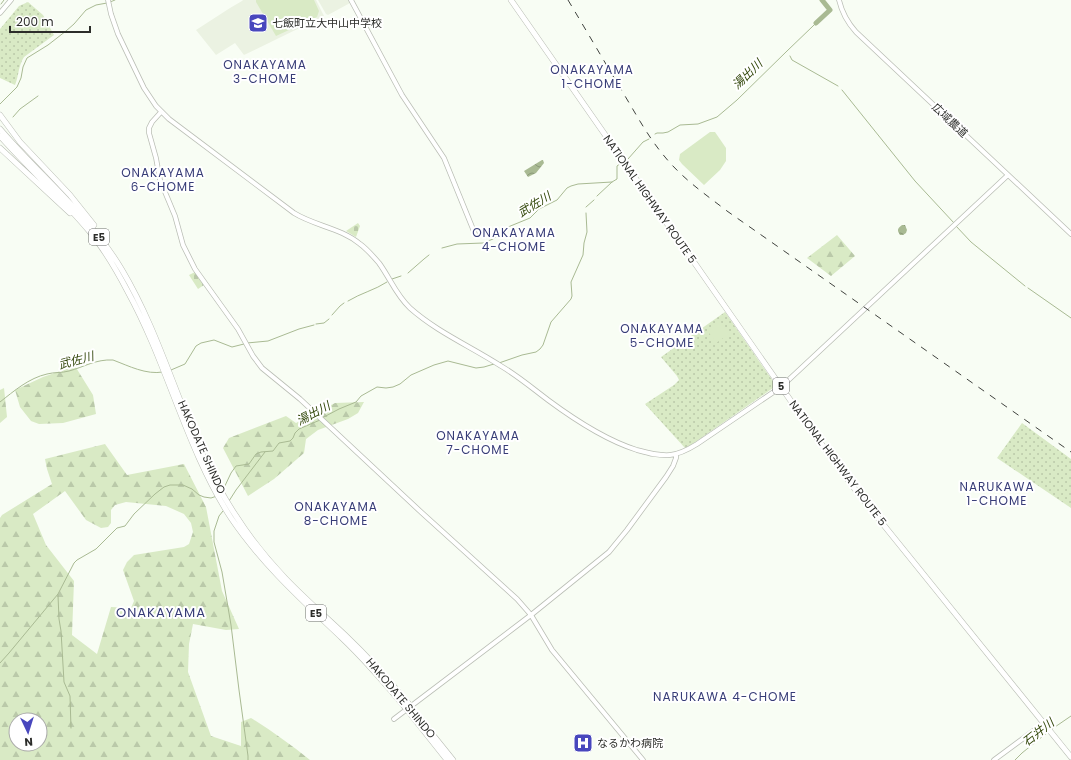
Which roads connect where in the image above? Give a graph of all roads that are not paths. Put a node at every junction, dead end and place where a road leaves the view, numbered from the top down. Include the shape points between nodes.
1 (11, 0) edge
2 (108, 0) edge
3 (351, 0) edge
4 (511, 0) edge
5 (839, 0) edge
6 (0, 13) edge
7 (161, 112) junction
8 (0, 115) edge
9 (0, 129) edge
10 (0, 136) edge
11 (0, 148) edge
12 (1008, 175) junction
13 (475, 234) dead end
14 (1071, 234) edge
15 (99, 244) junction
16 (122, 269) junction
17 (165, 367) junction
18 (781, 387) junction
19 (676, 454) junction
20 (531, 615) junction
21 (410, 710) junction
22 (394, 719) dead end
23 (1044, 723) junction
24 (1071, 757) edge
25 (447, 760) edge
26 (453, 760) edge
27 (643, 760) edge
28 (994, 760) edge

1 - 6 street
2 - 7 street via 118,34 150,99
3 - 13 street via 400,92 444,158
4 - 18 highway, NATIONAL HIGHWAY ROUTE 5 / 5
5 - 12 street, 広域農道 via 844,17 856,32
7 - 19 street via 294,213 358,242 370,252 410,308 440,331 500,365 565,412 613,441 652,454
7 - 20 street via 152,122 148,133 160,180 175,216 183,245 190,260 224,308 253,356 262,368 300,399 517,599
8 - 16 highway via 20,142 82,208
9 - 16 highway, HAKODATE SHINDO / E5 via 71,203
10 - 15 highway, HAKODATE SHINDO / E5 via 68,206
11 - 15 highway via 70,213
12 - 14 street, 広域農道
12 - 18 street
15 - 17 highway, HAKODATE SHINDO / E5 via 120,277
16 - 17 highway, HAKODATE SHINDO / E5
17 - 21 highway, HAKODATE SHINDO / E5, bridge via 210,476 233,516 284,577 362,651 392,684
18 - 19 street via 697,444
18 - 23 highway, NATIONAL HIGHWAY ROUTE 5 / 5 via 855,490
19 - 20 street via 673,466 666,477 609,552
20 - 22 street
20 - 27 street via 552,650
21 - 25 highway, HAKODATE SHINDO / E5
21 - 26 highway, HAKODATE SHINDO / E5
23 - 24 highway, NATIONAL HIGHWAY ROUTE 5 / 5
23 - 28 street

